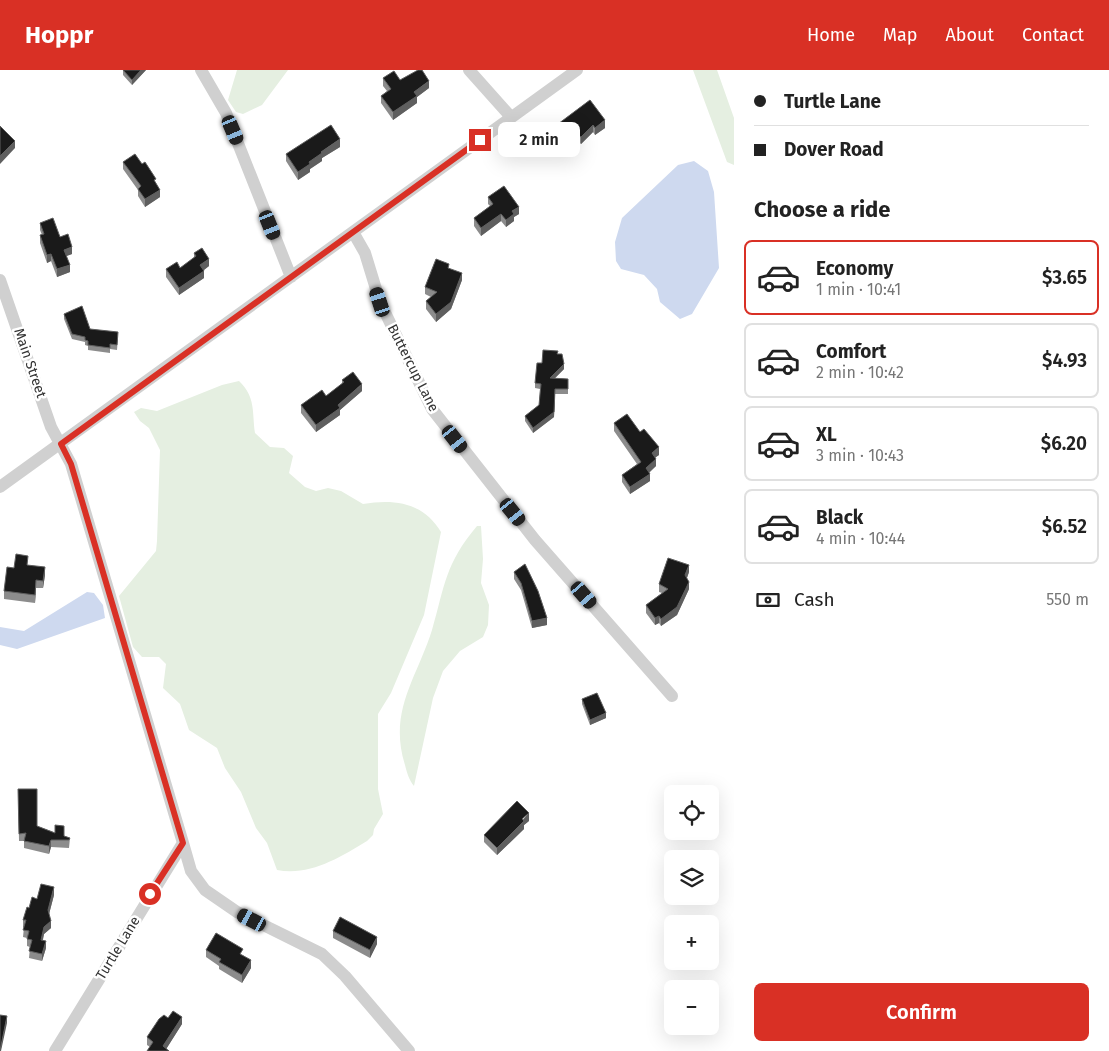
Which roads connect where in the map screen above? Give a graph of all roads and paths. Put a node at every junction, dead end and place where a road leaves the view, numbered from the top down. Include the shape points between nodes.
1 (201, 70) edge
2 (469, 70) edge
3 (577, 70) edge
4 (511, 117) junction
5 (353, 232) junction
6 (291, 277) junction
7 (0, 280) edge
8 (61, 444) junction
9 (0, 488) edge
10 (672, 696) dead end
11 (183, 843) junction
12 (55, 1051) edge
13 (409, 1051) edge

1 - 6 street via 226,113
2 - 4 street
3 - 4 street
4 - 5 street
5 - 6 street
5 - 10 street, Buttercup Lane via 365,253 380,302 432,409 536,540
6 - 8 street
7 - 8 street, Main Street via 36,376 51,427
8 - 9 street
8 - 11 street via 71,464
11 - 12 street, Turtle Lane
11 - 13 street via 191,871 205,890 236,912 322,954

